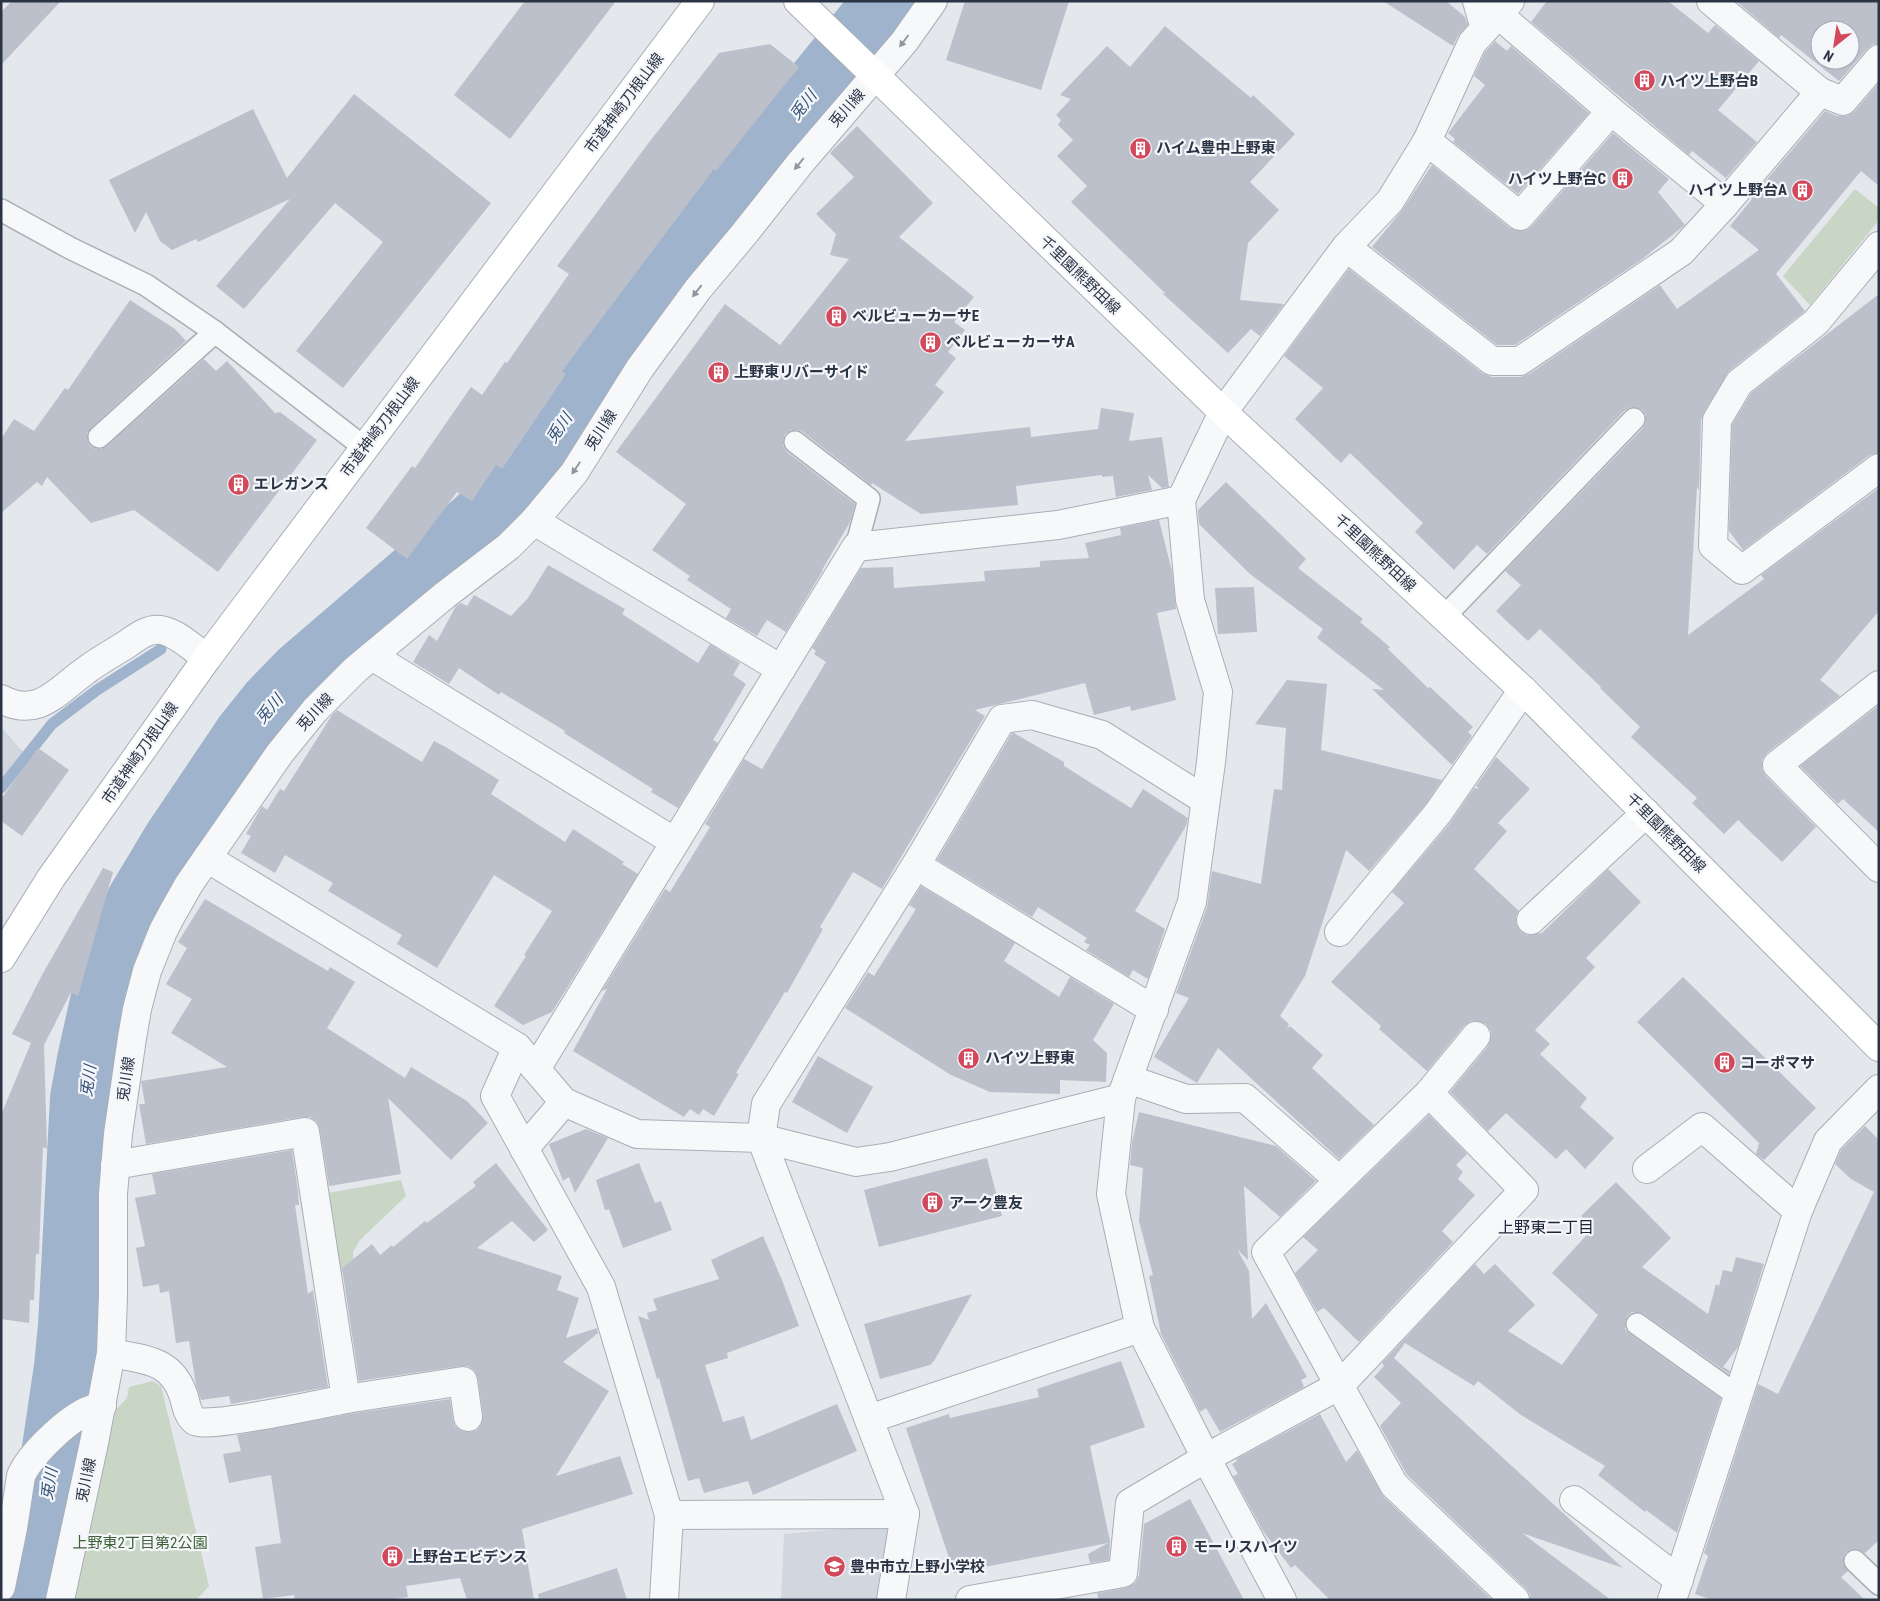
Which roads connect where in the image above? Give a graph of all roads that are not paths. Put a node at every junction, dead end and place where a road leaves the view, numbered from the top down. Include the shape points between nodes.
1 (700, 1) edge
2 (798, 1) edge
3 (933, 1) edge
4 (1711, 1) edge
5 (1493, 12) edge
6 (1879, 59) edge
7 (869, 71) junction
8 (1820, 92) junction
9 (1611, 111) junction
10 (1427, 141) junction
11 (1725, 204) junction
12 (1, 210) edge
13 (1346, 246) junction
14 (1879, 246) edge
15 (216, 332) junction
16 (1223, 412) junction
17 (1634, 419) dead end
18 (99, 438) dead end
19 (795, 442) dead end
20 (365, 448) junction
21 (1879, 468) edge
22 (1181, 500) junction
23 (534, 521) junction
24 (856, 547) junction
25 (1444, 617) junction
26 (372, 656) junction
27 (206, 658) junction
28 (781, 669) junction
29 (1879, 685) edge
30 (1523, 690) junction
31 (1, 699) edge
32 (1205, 800) junction
33 (1646, 813) junction
34 (676, 842) junction
35 (207, 858) junction
36 (916, 865) junction
37 (1879, 868) edge
38 (1531, 920) dead end
39 (1339, 932) dead end
40 (1, 958) edge
41 (1154, 1010) junction
42 (1476, 1036) dead end
43 (1879, 1047) edge
44 (517, 1048) junction
45 (536, 1069) junction
46 (1125, 1089) junction
47 (1879, 1089) edge
48 (1429, 1093) junction
49 (564, 1102) junction
50 (761, 1138) junction
51 (524, 1149) junction
52 (115, 1165) junction
53 (1647, 1169) dead end
54 (1338, 1180) junction
55 (1798, 1211) junction
56 (1638, 1324) dead end
57 (1140, 1328) junction
58 (111, 1353) junction
59 (1340, 1384) junction
60 (1738, 1396) junction
61 (346, 1399) junction
62 (102, 1406) junction
63 (468, 1417) dead end
64 (869, 1419) junction
65 (1206, 1458) junction
66 (1574, 1500) dead end
67 (905, 1514) junction
68 (668, 1515) junction
69 (1855, 1561) dead end
70 (1879, 1584) edge
71 (1, 1587) edge
72 (1675, 1590) edge
73 (60, 1600) edge
74 (664, 1600) edge
75 (891, 1600) edge
76 (970, 1600) edge
77 (1282, 1600) edge
78 (1515, 1600) edge

1 - 20 street, 市道神崎刀根山線
2 - 7 street, 千里園熊野田線
3 -> 7 street, 兎川線 via 904,42
4 - 8 street
5 - 9 street
5 - 10 street via 1472,43
6 - 8 street via 1843,101
7 - 16 street, 千里園熊野田線
7 -> 23 street, 兎川線 via 801,162 693,296 640,368 574,473
8 - 11 street
9 - 10 street via 1520,216
9 - 11 street
10 - 13 street via 1390,201
11 - 13 street via 1681,252 1520,361 1492,361
12 - 15 lane via 146,285
13 - 16 street
14 - 21 street via 1816,322 1739,383 1717,420 1712,546 1742,570
15 - 18 lane
15 - 20 lane
16 - 22 street
16 - 25 street, 千里園熊野田線
17 - 25 lane
19 - 24 lane via 869,499
20 - 27 street, 市道神崎刀根山線
22 - 24 street via 1058,525
22 - 32 street via 1190,600 1218,692
23 - 26 street, 兎川線 via 510,546
23 - 28 street
24 - 28 street
25 - 30 street, 千里園熊野田線
26 - 34 street
26 - 35 street, 兎川線 via 297,731
27 - 31 street via 171,632 152,630 84,671 47,701 28,706
27 - 40 street, 市道神崎刀根山線 via 51,878
28 - 34 street
29 - 37 street via 1777,765
30 - 33 street, 千里園熊野田線
30 - 39 street via 1438,813
32 - 36 street via 1102,735 1032,715 1002,719
32 - 41 street via 1192,902
33 - 38 street
33 - 43 street, 千里園熊野田線
34 - 45 street
35 - 44 street
35 - 52 street, 兎川線 via 162,930 142,989 122,1101
36 - 41 street
36 - 50 street via 766,1104
41 - 46 street
42 - 48 street
44 - 45 street
44 - 51 street via 495,1096
45 - 49 street
46 - 50 street via 890,1157 856,1162
46 - 54 street via 1186,1099 1245,1098
46 - 57 street via 1111,1194
47 - 55 street via 1828,1141
48 - 54 street
48 - 59 street via 1524,1190
49 - 50 street via 637,1134
49 - 51 street
50 - 64 street
51 - 68 street via 601,1287
52 - 58 street, 兎川線
52 - 61 street via 305,1132
53 - 55 street via 1702,1128
54 - 59 street via 1266,1252
55 - 60 street
56 - 60 lane
57 - 64 street
57 - 65 street
58 - 61 street via 150,1362 168,1370 180,1383 189,1412 195,1421 201,1423
58 - 62 street, 兎川線
59 - 65 street
59 - 78 street via 1394,1486
60 - 72 street
61 - 63 street via 463,1380
62 - 71 street via 84,1412 67,1424 28,1460 20,1476
62 - 73 street, 兎川線
64 - 67 street
65 - 76 street via 1130,1502 1123,1573
65 - 77 street
66 - 72 street
67 - 68 street
67 - 75 street
68 - 74 street
69 - 70 lane

